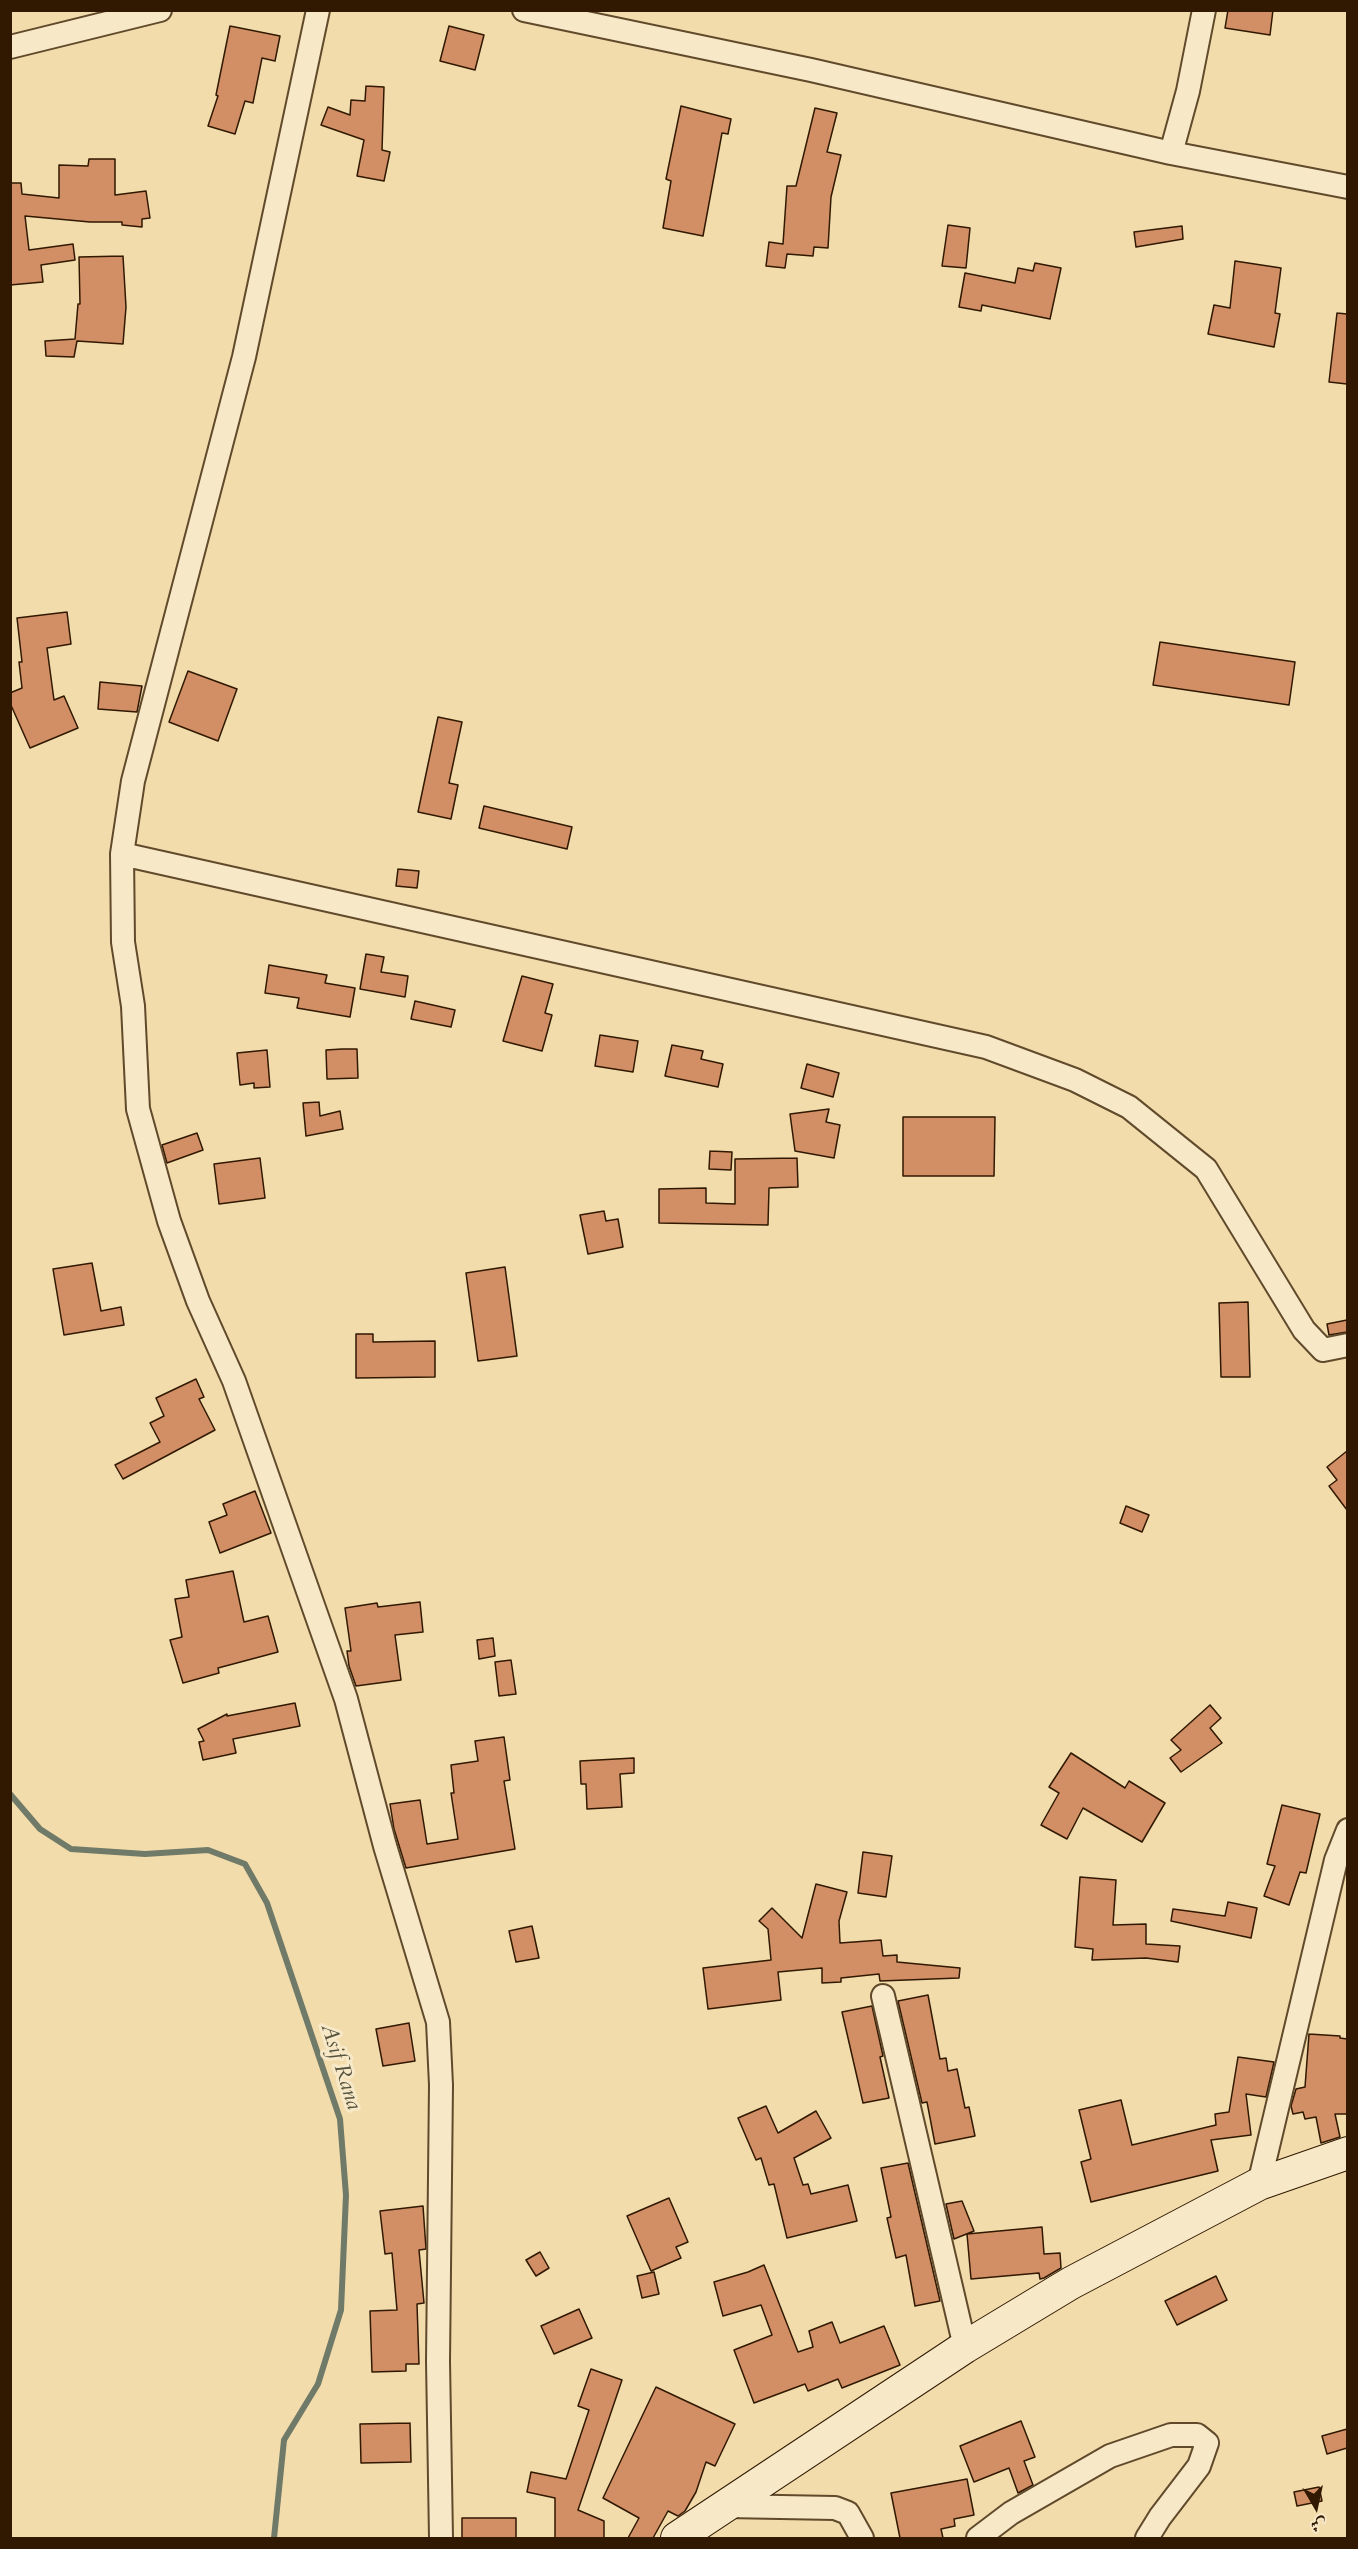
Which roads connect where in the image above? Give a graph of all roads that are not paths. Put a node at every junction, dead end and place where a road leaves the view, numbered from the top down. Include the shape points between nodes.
1 (160, 10) edge
2 (318, 10) edge
3 (524, 10) edge
4 (1204, 10) edge
5 (10, 47) edge
6 (1170, 153) junction
7 (1347, 187) edge
8 (122, 854) junction
9 (1347, 1345) edge
10 (1347, 1830) edge
11 (883, 1995) dead end
12 (1347, 2153) edge
13 (1258, 2184) junction
14 (965, 2347) junction
15 (726, 2506) junction
16 (689, 2534) edge
17 (441, 2538) edge
18 (862, 2538) edge
19 (978, 2538) edge
20 (1147, 2538) edge

1 - 5 street
2 - 8 street via 244,357 134,781
3 - 6 street via 823,73
4 - 6 street via 1188,91
6 - 7 street
8 - 9 street via 986,1047 1075,1080 1129,1107 1206,1169 1304,1330 1323,1350
8 - 17 street via 123,942 133,1006 138,1109 169,1221 198,1301 234,1381 346,1699 438,2022
10 - 13 street via 1336,1860
11 - 14 street
12 - 13 main road
13 - 14 main road via 1071,2283
14 - 15 main road
15 - 16 main road
15 - 18 street via 835,2508 848,2513
19 - 20 street via 1011,2513 1110,2456 1171,2435 1197,2435 1207,2443 1199,2466

